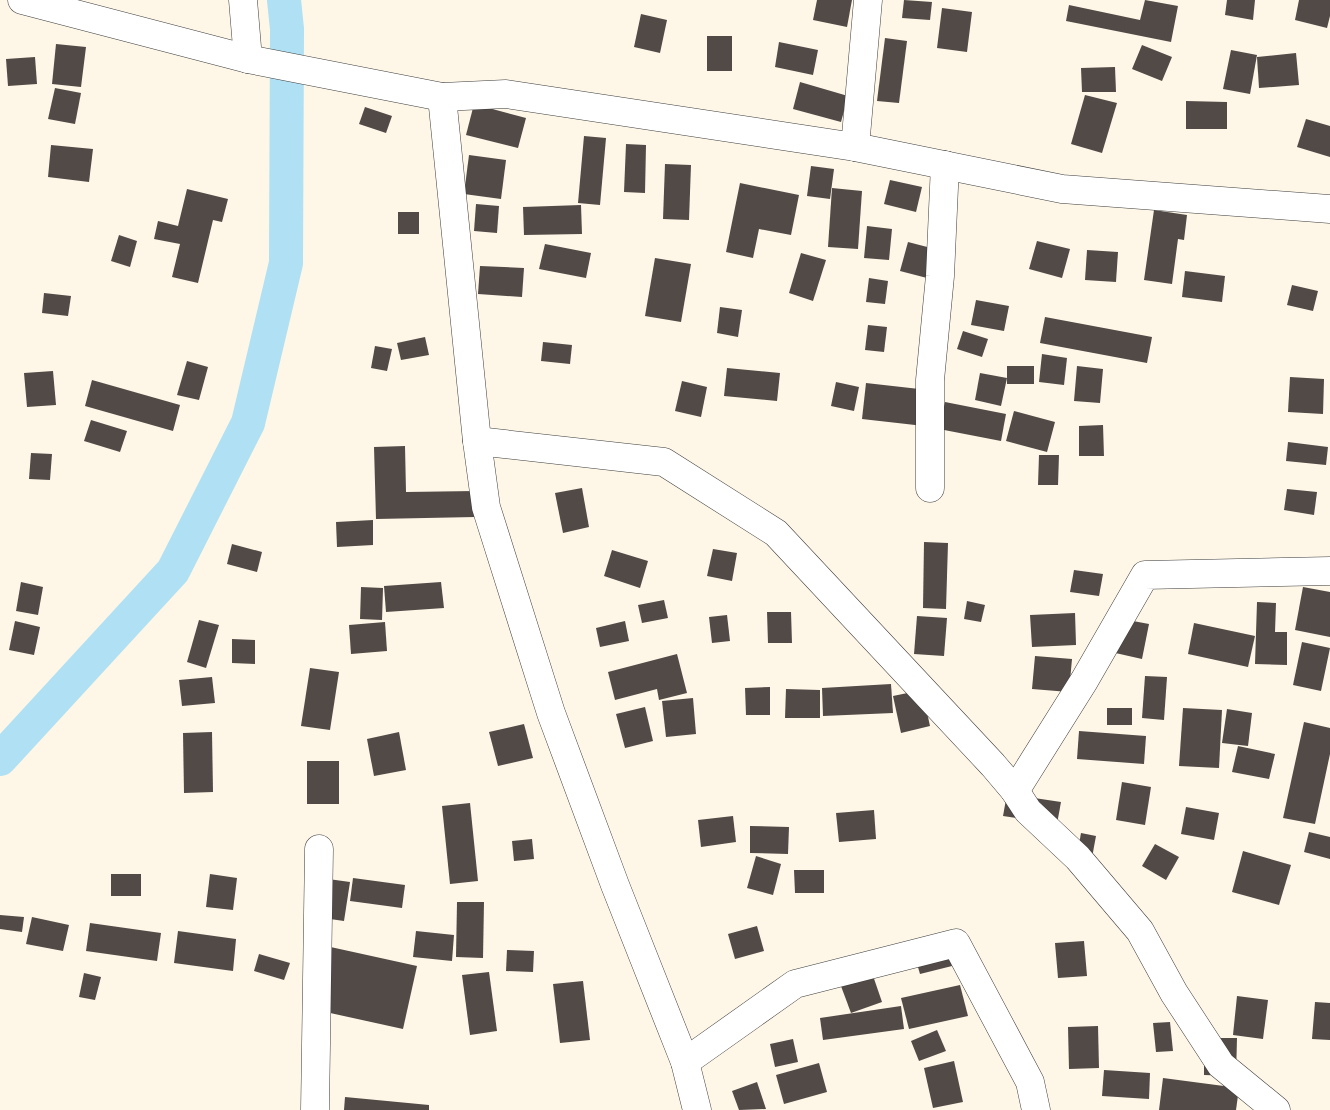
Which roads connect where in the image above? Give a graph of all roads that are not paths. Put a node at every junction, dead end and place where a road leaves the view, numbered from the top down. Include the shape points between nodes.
1 (22, 0) edge
2 (243, 0) edge
3 (868, 0) edge
4 (258, 61) junction
5 (442, 97) junction
6 (855, 147) junction
7 (945, 165) junction
8 (1330, 209) edge
9 (477, 441) junction
10 (930, 488) dead end
11 (1330, 571) edge
12 (1015, 791) junction
13 (319, 849) dead end
14 (686, 1062) junction
15 (315, 1110) edge
16 (697, 1110) edge
17 (1036, 1110) edge
18 (1276, 1110) edge

1 - 4 street
2 - 4 street
3 - 6 street
4 - 5 street
5 - 6 street via 506,94
5 - 9 street
6 - 7 street
7 - 8 street via 1062,189
7 - 10 street via 940,276 930,380
9 - 12 street via 664,462 776,533
9 - 14 street via 486,507 551,713
11 - 12 street via 1145,576
12 - 18 street via 1028,811 1078,858 1140,931 1174,993 1222,1064
13 - 15 street
14 - 16 street
14 - 17 street via 795,984 956,942 1030,1082

